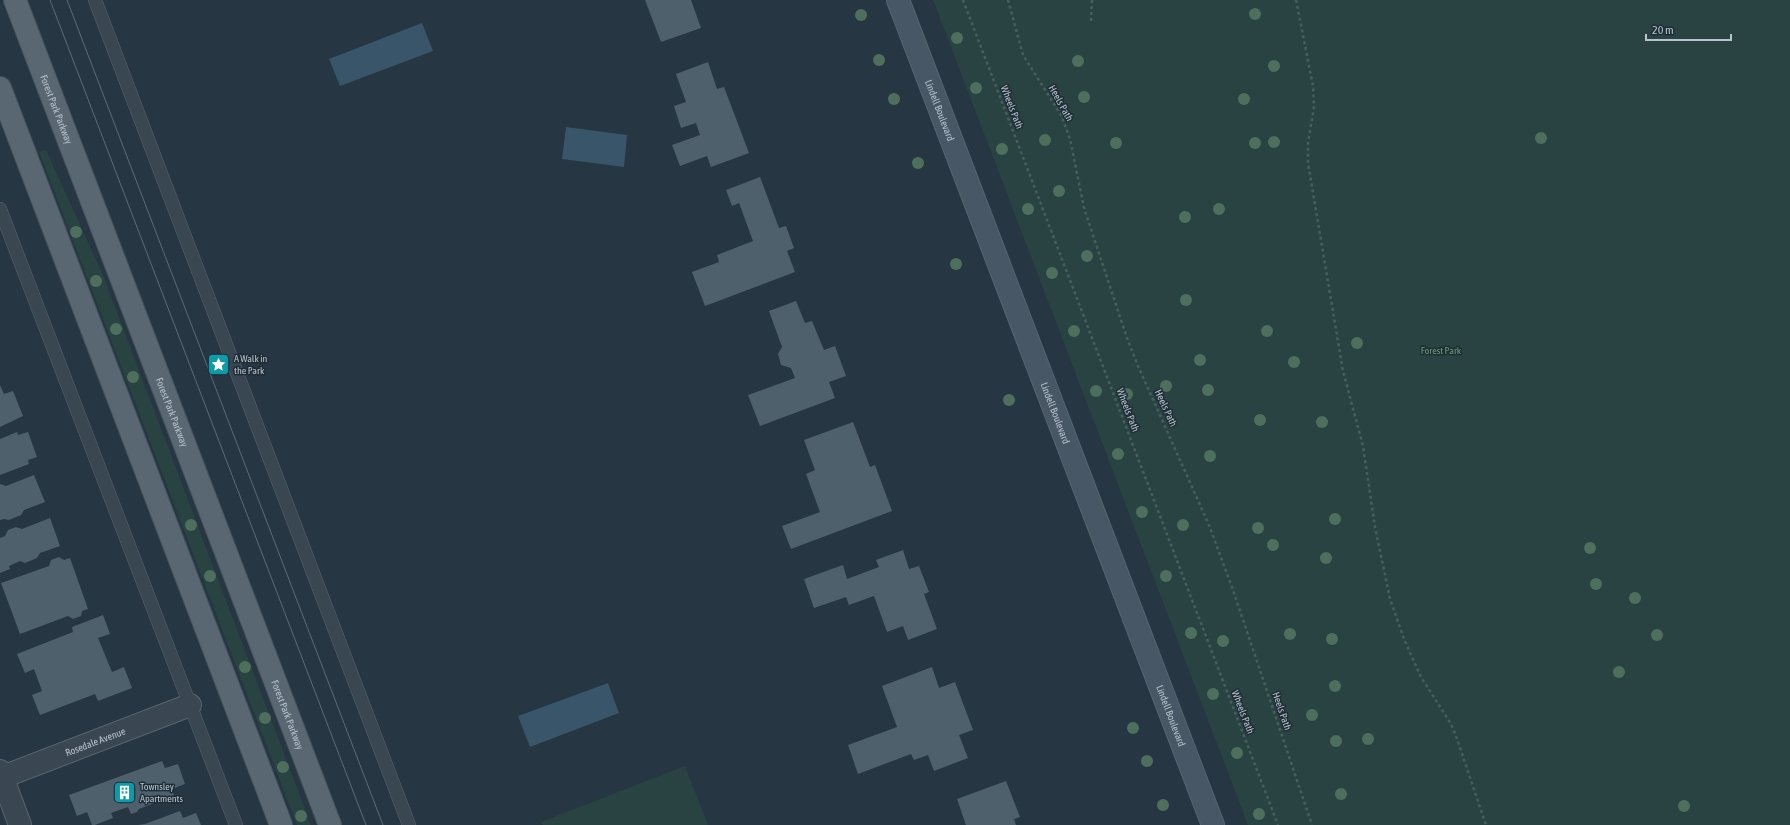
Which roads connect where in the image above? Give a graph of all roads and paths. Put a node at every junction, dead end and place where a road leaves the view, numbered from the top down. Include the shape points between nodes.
1 (15, 0) edge
2 (95, 0) edge
3 (898, 0) edge
4 (963, 0) edge
5 (1008, 0) edge
6 (1092, 0) edge
7 (1296, 0) edge
8 (1091, 21) dead end
9 (0, 88) edge
10 (0, 209) edge
11 (190, 705) junction
12 (1, 776) edge
13 (20, 825) edge
14 (236, 825) edge
15 (281, 825) edge
16 (330, 825) edge
17 (409, 825) edge
18 (1213, 825) edge
19 (1278, 825) edge
20 (1312, 825) edge
21 (1486, 825) edge

1 - 16 main road, Forest Park Parkway
2 - 17 lane
3 - 18 main road, Lindell Boulevard
4 - 19 path, Wheels Path
5 - 20 path, Heels Path via 1023,55 1061,115 1070,139 1084,208 1127,338 1209,525
6 - 8 path
7 - 21 path via 1313,86 1314,107 1308,143 1308,163 1343,371 1363,446 1375,527 1390,599 1421,677 1451,724
9 - 15 main road
10 - 11 lane
11 - 12 street, Rosedale Avenue
11 - 14 lane
12 - 13 street

